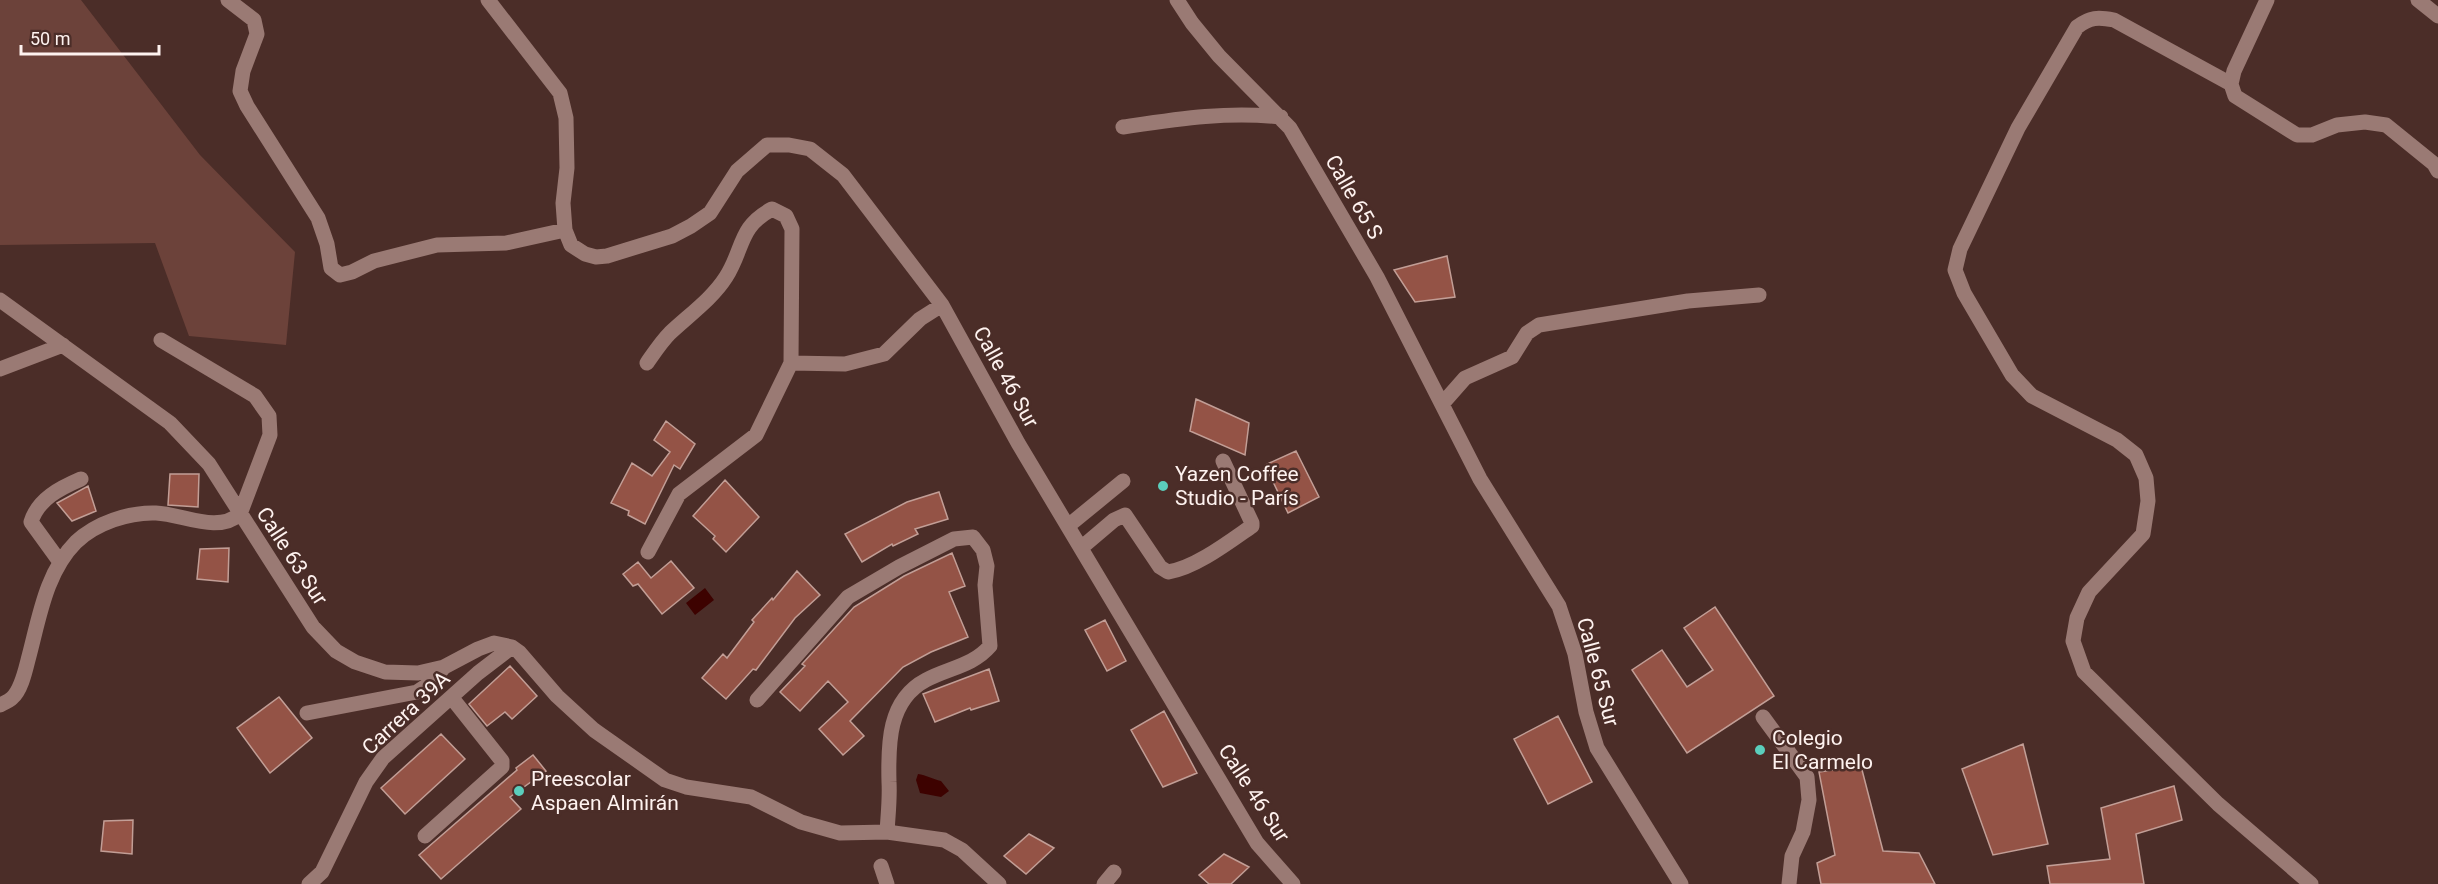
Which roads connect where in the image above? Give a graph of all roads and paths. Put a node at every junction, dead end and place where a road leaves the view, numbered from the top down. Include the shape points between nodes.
1 (228, 0) edge
2 (488, 0) edge
3 (1177, 0) edge
4 (2267, 0) edge
5 (2418, 0) edge
6 (2438, 16) edge
7 (2231, 84) junction
8 (1281, 117) junction
9 (1123, 127) dead end
10 (2438, 171) edge
11 (565, 230) junction
12 (1759, 295) dead end
13 (0, 300) edge
14 (942, 306) junction
15 (161, 340) dead end
16 (63, 345) junction
17 (647, 363) dead end
18 (791, 363) junction
19 (0, 369) edge
20 (1443, 403) junction
21 (1460, 439) joint
22 (1223, 461) dead end
23 (81, 479) dead end
24 (1123, 481) dead end
25 (240, 514) junction
26 (1068, 526) junction
27 (1081, 548) junction
28 (648, 552) dead end
29 (60, 562) junction
30 (512, 647) junction
31 (444, 667) junction
32 (452, 698) junction
33 (757, 700) dead end
34 (0, 705) edge
35 (307, 713) dead end
36 (1763, 717) dead end
37 (887, 832) junction
38 (425, 836) dead end
39 (881, 866) dead end
40 (1114, 872) dead end
41 (309, 884) edge
42 (887, 884) edge
43 (999, 884) edge
44 (1104, 884) edge
45 (1293, 884) edge
46 (1681, 884) edge
47 (1789, 884) edge
48 (2311, 884) edge

1 - 11 street via 254,20 257,34 243,70 240,91 318,218 331,268 340,275 375,261 437,245 506,243
2 - 11 street via 560,93 566,118
3 - 8 street, Calle 65 S via 1219,56
4 - 7 street
5 - 6 street
7 - 10 street via 2235,96 2297,135 2313,135 2337,125 2386,125
7 - 48 street via 2114,20 2087,19 2077,27 2018,128 1960,249 1955,270 1964,293 2012,375 2032,396 2117,440 2136,455 2146,478 2148,501 2143,534 2089,592 2077,618 2073,641 2084,672 2218,804
8 - 9 street via 1214,114
8 - 20 street, Calle 65 S via 1377,278
11 - 14 street, Calle 46 Sur via 571,245 596,257 672,236 710,213 736,171 767,145 810,149 843,175
12 - 20 street via 1688,300 1539,325 1527,333 1512,357 1465,378
13 - 16 street, Calle 63 Sur
14 - 18 street via 920,319 884,354 845,364
14 - 26 street, Calle 46 Sur
15 - 25 street via 255,396 269,416 270,435
16 - 19 street
16 - 25 street, Calle 63 Sur via 170,423 209,464
17 - 18 street via 668,334 727,276 750,226 772,209 786,216 792,229
18 - 28 street via 756,435 679,494
20 - 21 street, Calle 65 S
21 - 46 street, Calle 65 Sur via 1559,606 1575,654 1597,748
22 - 27 street via 1252,523 1238,536 1181,570 1168,572 1160,567 1125,515
23 - 29 street via 60,488 35,509 31,522
24 - 26 street
25 - 29 street via 232,521 219,522 157,513 125,516 90,532
25 - 31 street, Calle 63 Sur via 313,627 336,651 385,672 418,673
26 - 27 street, Calle 46 Sur
27 - 45 street, Calle 46 Sur via 1257,843
29 - 34 street via 48,588 22,679 13,698
30 - 31 street, Calle 63 Sur via 494,643
30 - 32 street, Carrera 39A
30 - 37 street via 594,730 665,780 751,797 801,822 840,833
31 - 35 street via 417,692
32 - 38 street via 502,761 502,767
32 - 41 street, Carrera 39A via 383,758 366,782 322,872
33 - 37 street via 848,597 954,539 973,537 983,550 987,566 990,646 980,658 909,691 898,709 887,756
36 - 47 street via 1807,777 1809,800 1803,832 1792,856
37 - 43 street via 954,844
39 - 42 street
40 - 44 street

